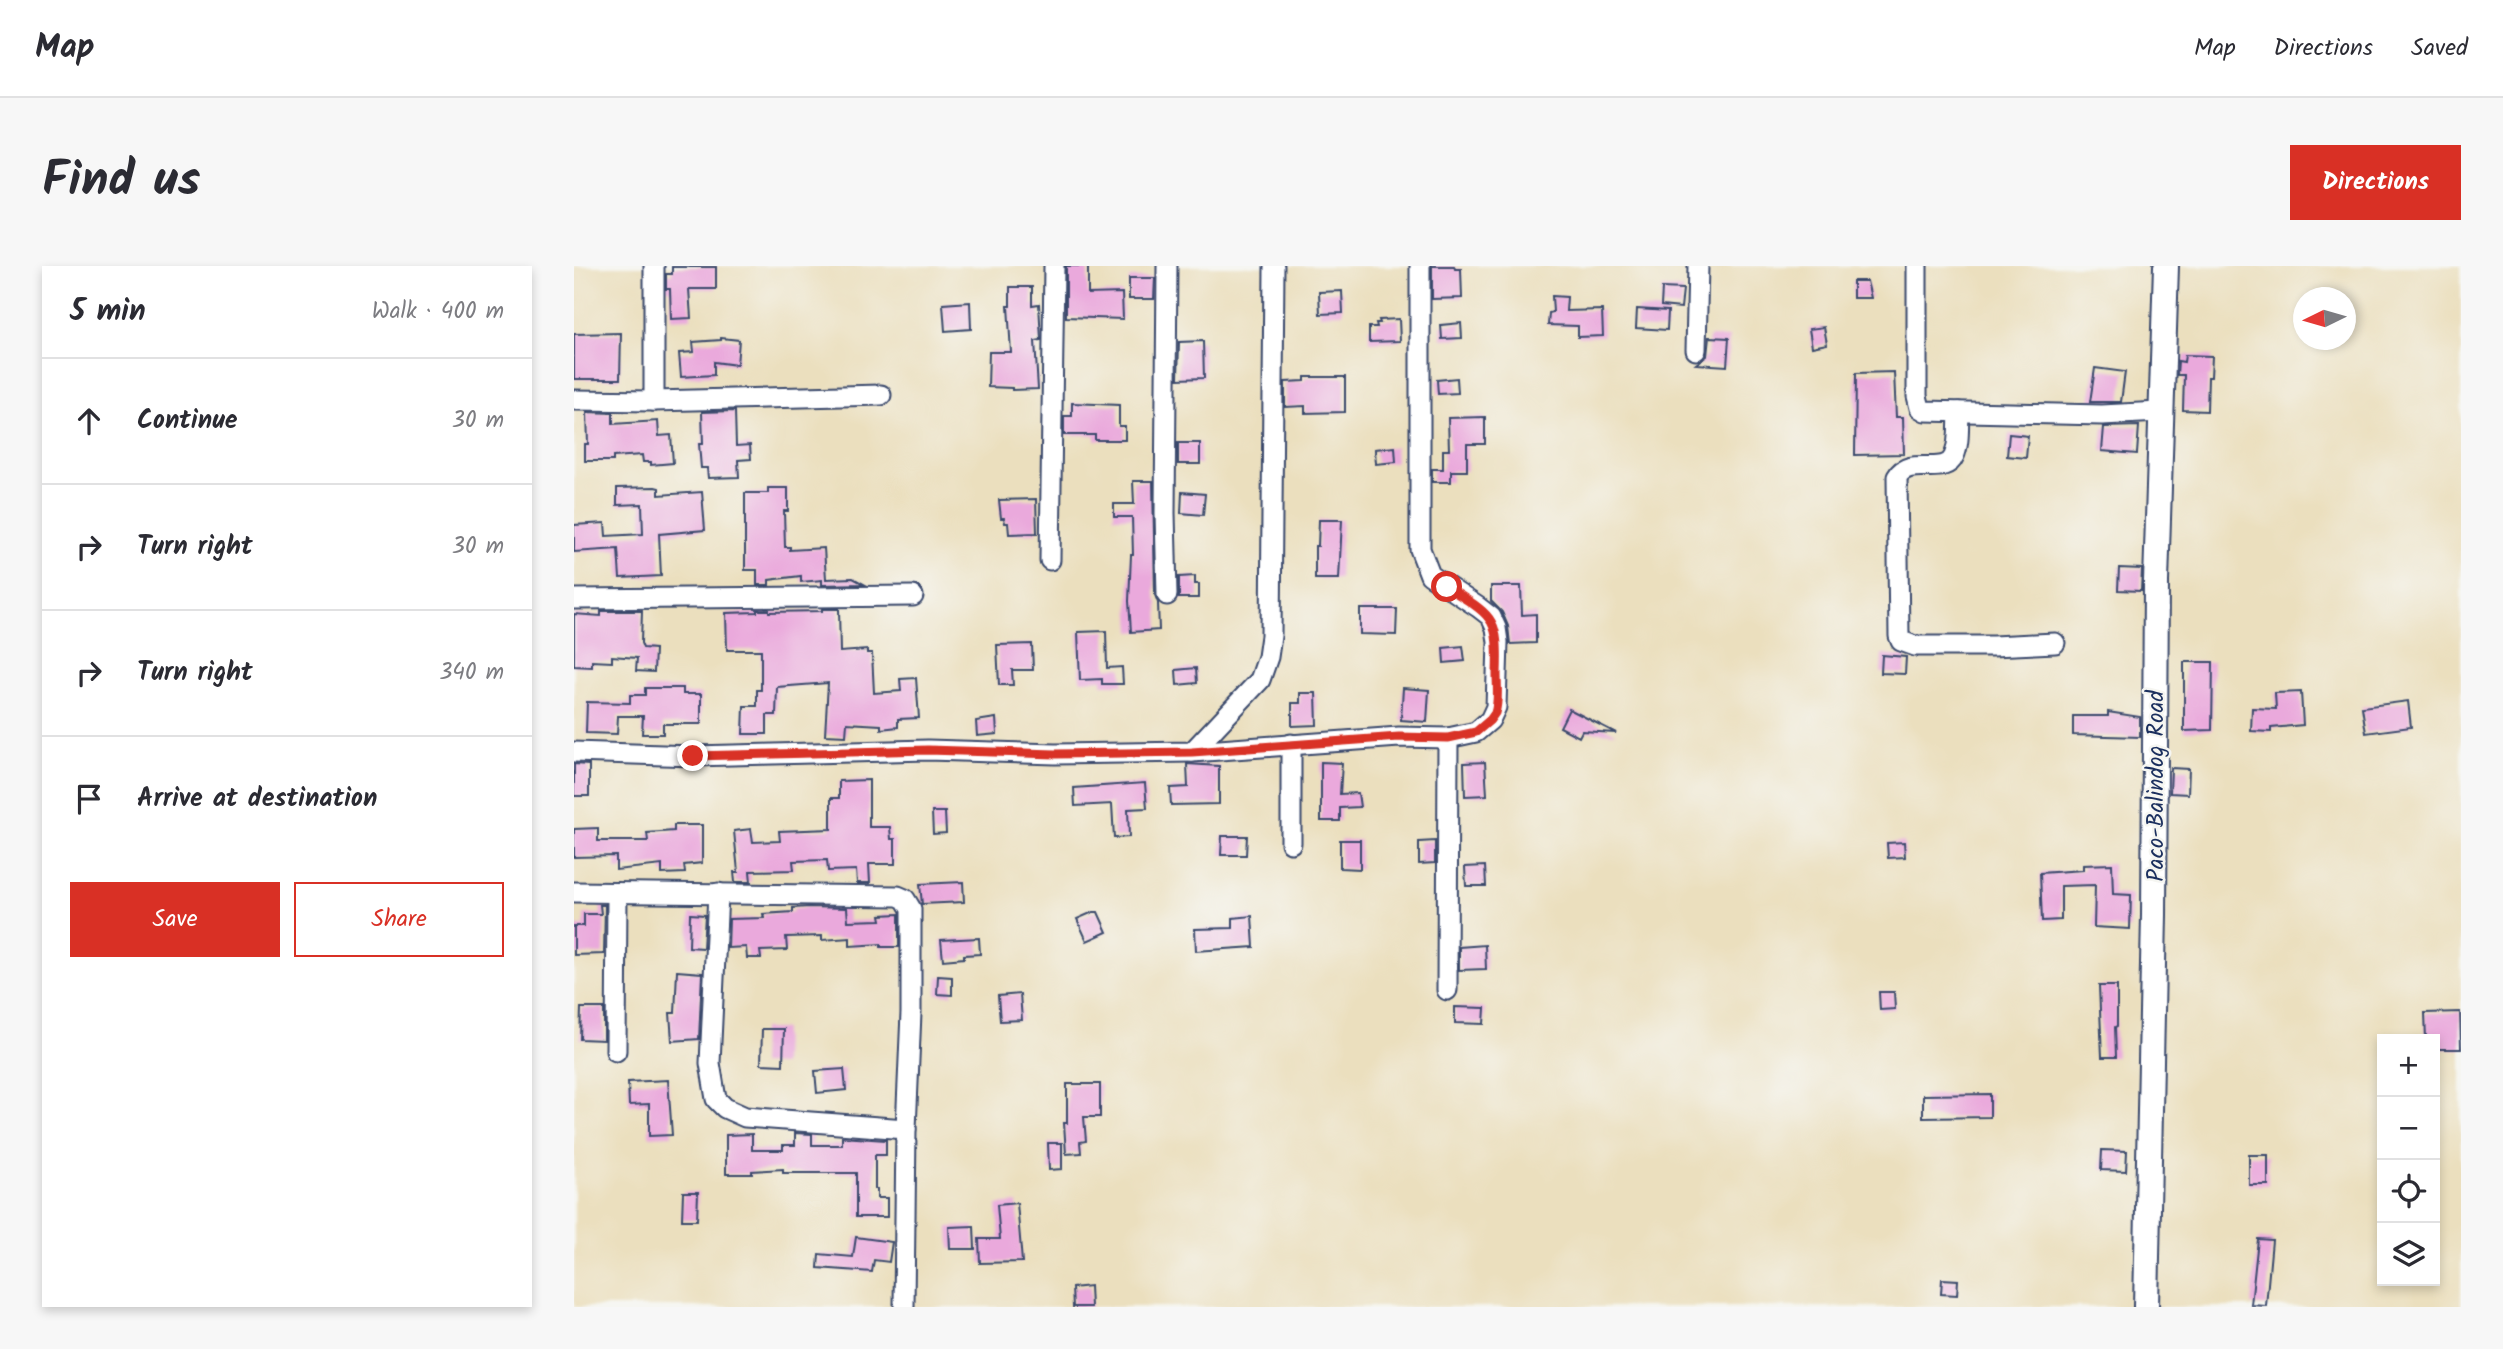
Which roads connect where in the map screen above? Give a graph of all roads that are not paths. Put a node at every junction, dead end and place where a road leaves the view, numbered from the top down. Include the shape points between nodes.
1 (654, 266) edge
2 (1054, 266) edge
3 (1167, 266) edge
4 (1274, 266) edge
5 (1420, 266) edge
6 (1698, 266) edge
7 (1917, 266) edge
8 (2166, 266) edge
9 (1696, 350) dead end
10 (881, 395) dead end
11 (574, 400) edge
12 (654, 401) junction
13 (1959, 412) junction
14 (2160, 412) junction
15 (1050, 559) dead end
16 (1167, 595) dead end
17 (914, 596) dead end
18 (574, 599) edge
19 (2055, 643) dead end
20 (1448, 738) junction
21 (1291, 744) junction
22 (574, 752) edge
23 (1192, 752) junction
24 (1291, 843) dead end
25 (574, 892) edge
26 (617, 892) junction
27 (718, 893) junction
28 (1447, 990) dead end
29 (616, 1051) dead end
30 (906, 1129) junction
31 (904, 1307) edge
32 (2146, 1307) edge

1 - 12 street
2 - 15 street
3 - 16 street
4 - 23 street via 1268,657 1260,680
5 - 20 street via 1420,549 1430,575 1491,617 1498,642 1495,713 1476,732
6 - 9 street
7 - 13 street via 1918,404 1925,411
8 - 14 street, Paco-Balindog Road
10 - 12 street
11 - 12 street
13 - 14 street
13 - 19 street via 1952,460 1940,466 1910,466 1897,477 1899,636 1915,646
14 - 32 street, Paco-Balindog Road
17 - 18 street
20 - 21 street
20 - 28 street
21 - 23 street
21 - 24 street
22 - 23 street via 693,756 928,750
25 - 26 street
26 - 27 street
26 - 29 street
27 - 30 street via 710,1063 716,1099 745,1117
27 - 30 street via 905,899 911,909
30 - 31 street

